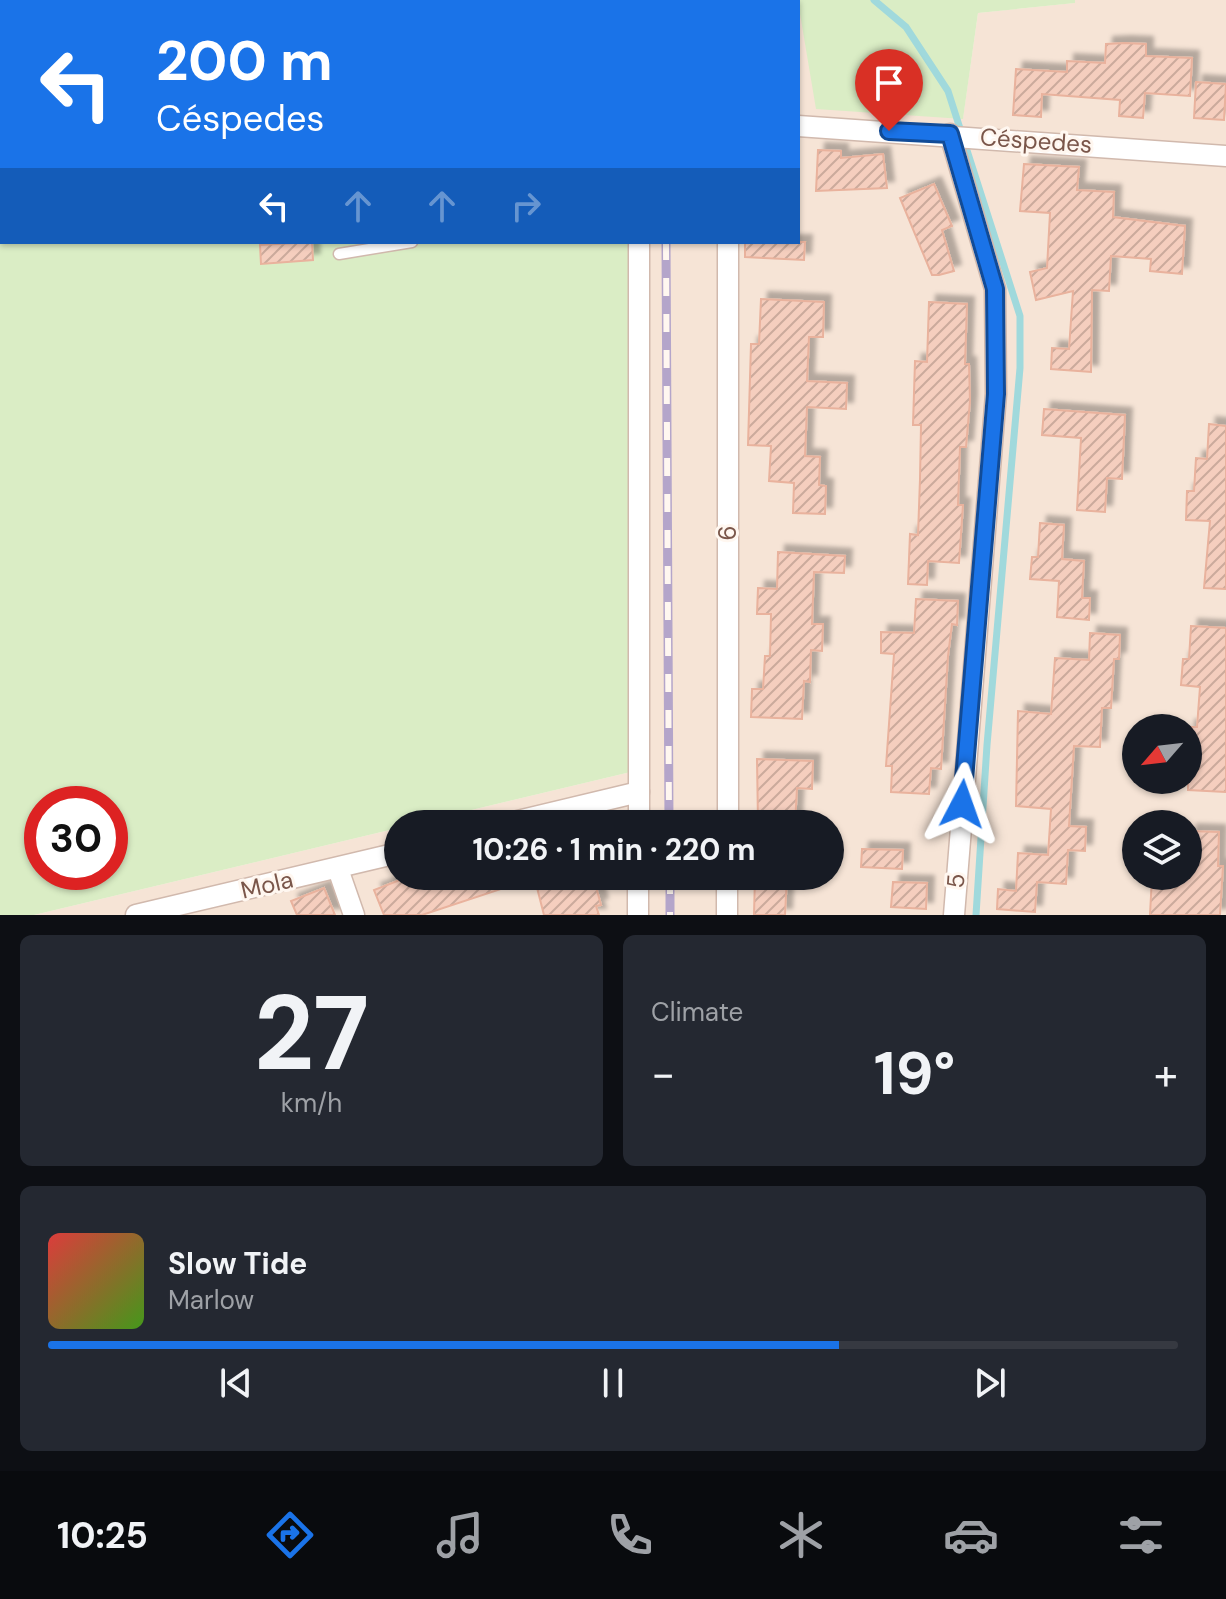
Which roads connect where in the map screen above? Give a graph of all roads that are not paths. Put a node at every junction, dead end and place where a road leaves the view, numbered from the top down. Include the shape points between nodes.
1 (800, 126) edge
2 (951, 134) junction
3 (1226, 156) edge
4 (400, 244) edge
5 (639, 244) edge
6 (728, 244) edge
7 (339, 254) dead end
8 (639, 792) junction
9 (564, 810) edge
10 (639, 810) edge
11 (728, 810) edge
12 (384, 857) edge
13 (338, 869) junction
14 (638, 890) edge
15 (727, 890) edge
16 (145, 914) edge
17 (354, 915) edge
18 (638, 915) edge
19 (727, 915) edge
20 (954, 915) edge

1 - 2 street, Céspedes
2 - 3 street, Céspedes
2 - 20 street, 5 via 995,289 996,394
4 - 7 lane
5 - 8 street
6 - 11 street, 6
8 - 9 street
8 - 10 street
12 - 13 street, Mola
13 - 16 street, Mola
13 - 17 street
14 - 18 street
15 - 19 street

